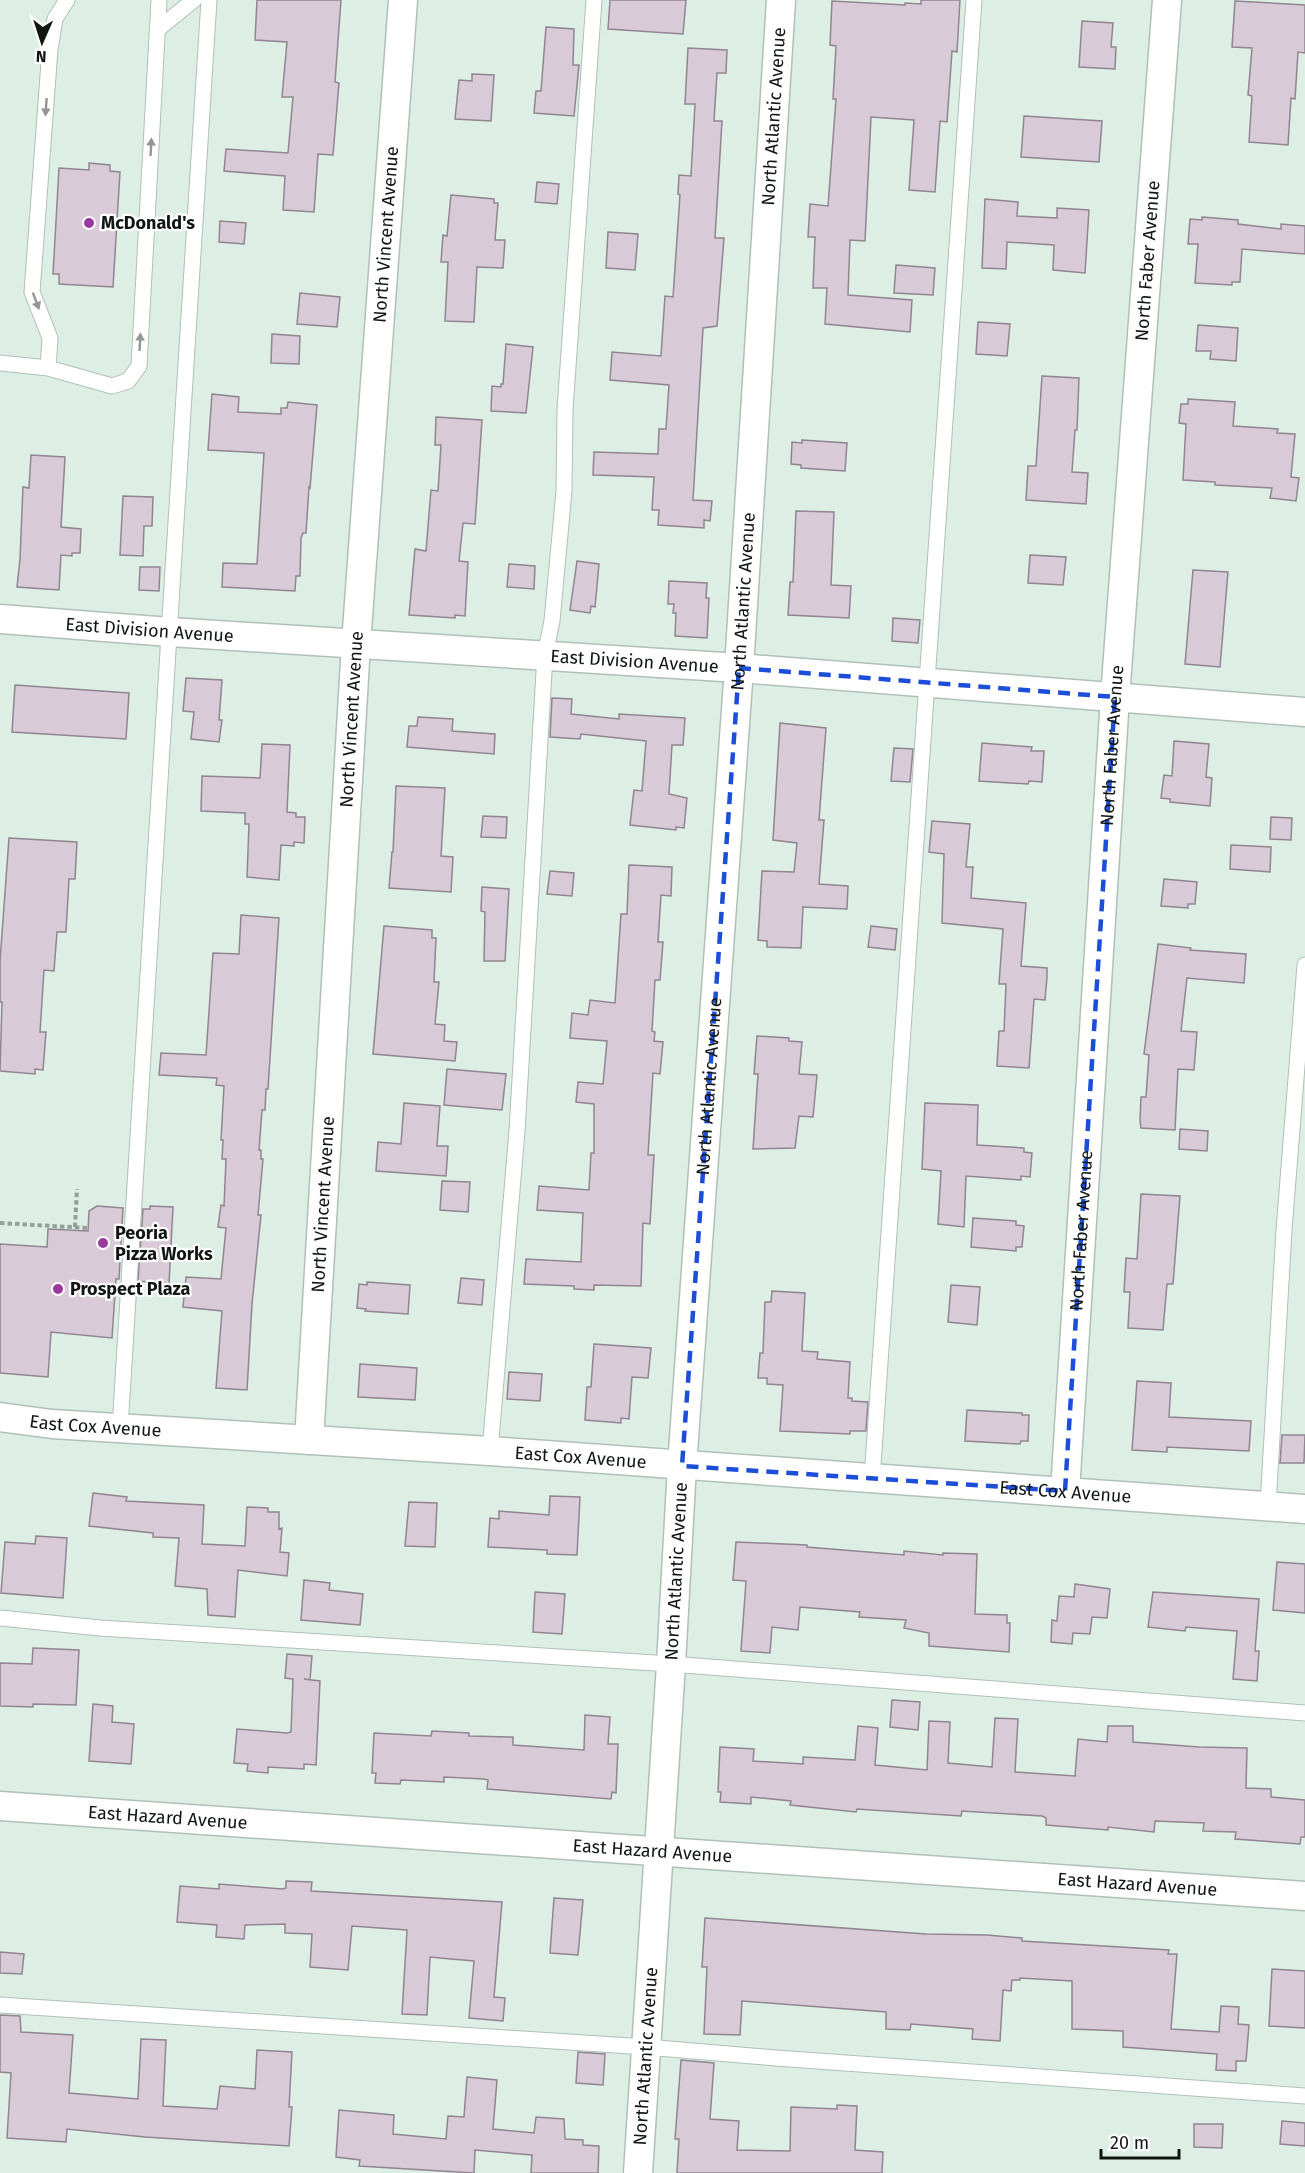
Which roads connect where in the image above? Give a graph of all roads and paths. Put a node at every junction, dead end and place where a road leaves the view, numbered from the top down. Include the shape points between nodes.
1 (67, 0) edge
2 (159, 0) edge
3 (194, 0) edge
4 (209, 0) edge
5 (403, 0) edge
6 (594, 0) edge
7 (781, 0) edge
8 (974, 0) edge
9 (1167, 0) edge
10 (158, 29) junction
11 (0, 363) edge
12 (48, 368) junction
13 (0, 619) edge
14 (170, 632) junction
15 (356, 644) junction
16 (545, 656) junction
17 (739, 668) junction
18 (928, 682) junction
19 (1115, 697) junction
20 (1305, 712) edge
21 (1305, 965) edge
22 (76, 1189) dead end
23 (0, 1223) edge
24 (75, 1227) junction
25 (88, 1228) dead end
26 (0, 1417) edge
27 (120, 1428) junction
28 (309, 1440) junction
29 (490, 1451) junction
30 (682, 1466) junction
31 (872, 1479) junction
32 (1065, 1491) junction
33 (1268, 1506) junction
34 (1305, 1509) edge
35 (0, 1618) edge
36 (671, 1664) junction
37 (1305, 1713) edge
38 (0, 1806) edge
39 (659, 1851) junction
40 (1305, 1896) edge
41 (0, 2005) edge
42 (646, 2047) junction
43 (1305, 2096) edge
44 (638, 2173) edge

1 -> 12 lane via 55,19 50,49 32,292 50,338
2 - 10 lane
3 - 10 lane
4 - 14 lane
5 - 15 street, North Vincent Avenue
6 - 16 lane via 565,409 564,491
7 - 17 street, North Atlantic Avenue
8 - 18 lane
9 - 19 street, North Faber Avenue
12 -> 10 lane via 112,386 128,381 139,366
11 - 12 lane
13 - 14 street, East Division Avenue
14 - 15 street, East Division Avenue
14 - 27 lane
15 - 16 street, East Division Avenue
15 - 28 street, North Vincent Avenue
16 - 17 street, East Division Avenue
16 - 29 lane via 517,1131
17 - 18 street, East Division Avenue
17 - 30 street, North Atlantic Avenue
18 - 19 street, East Division Avenue
18 - 31 lane
19 - 20 street, East Division Avenue
19 - 32 street, North Faber Avenue
21 - 33 lane
22 - 24 path
23 - 24 path
24 - 25 path
26 - 27 street, East Cox Avenue
27 - 28 street, East Cox Avenue
28 - 29 street, East Cox Avenue
29 - 30 street, East Cox Avenue
30 - 31 street, East Cox Avenue
30 - 36 street, North Atlantic Avenue
31 - 32 street, East Cox Avenue
32 - 33 street, East Cox Avenue
33 - 34 street, East Cox Avenue
35 - 36 lane via 100,1628
36 - 37 lane
36 - 39 street, North Atlantic Avenue
38 - 39 street, East Hazard Avenue
39 - 40 street, East Hazard Avenue
39 - 42 street, North Atlantic Avenue
41 - 42 lane
42 - 43 lane
42 - 44 street, North Atlantic Avenue

